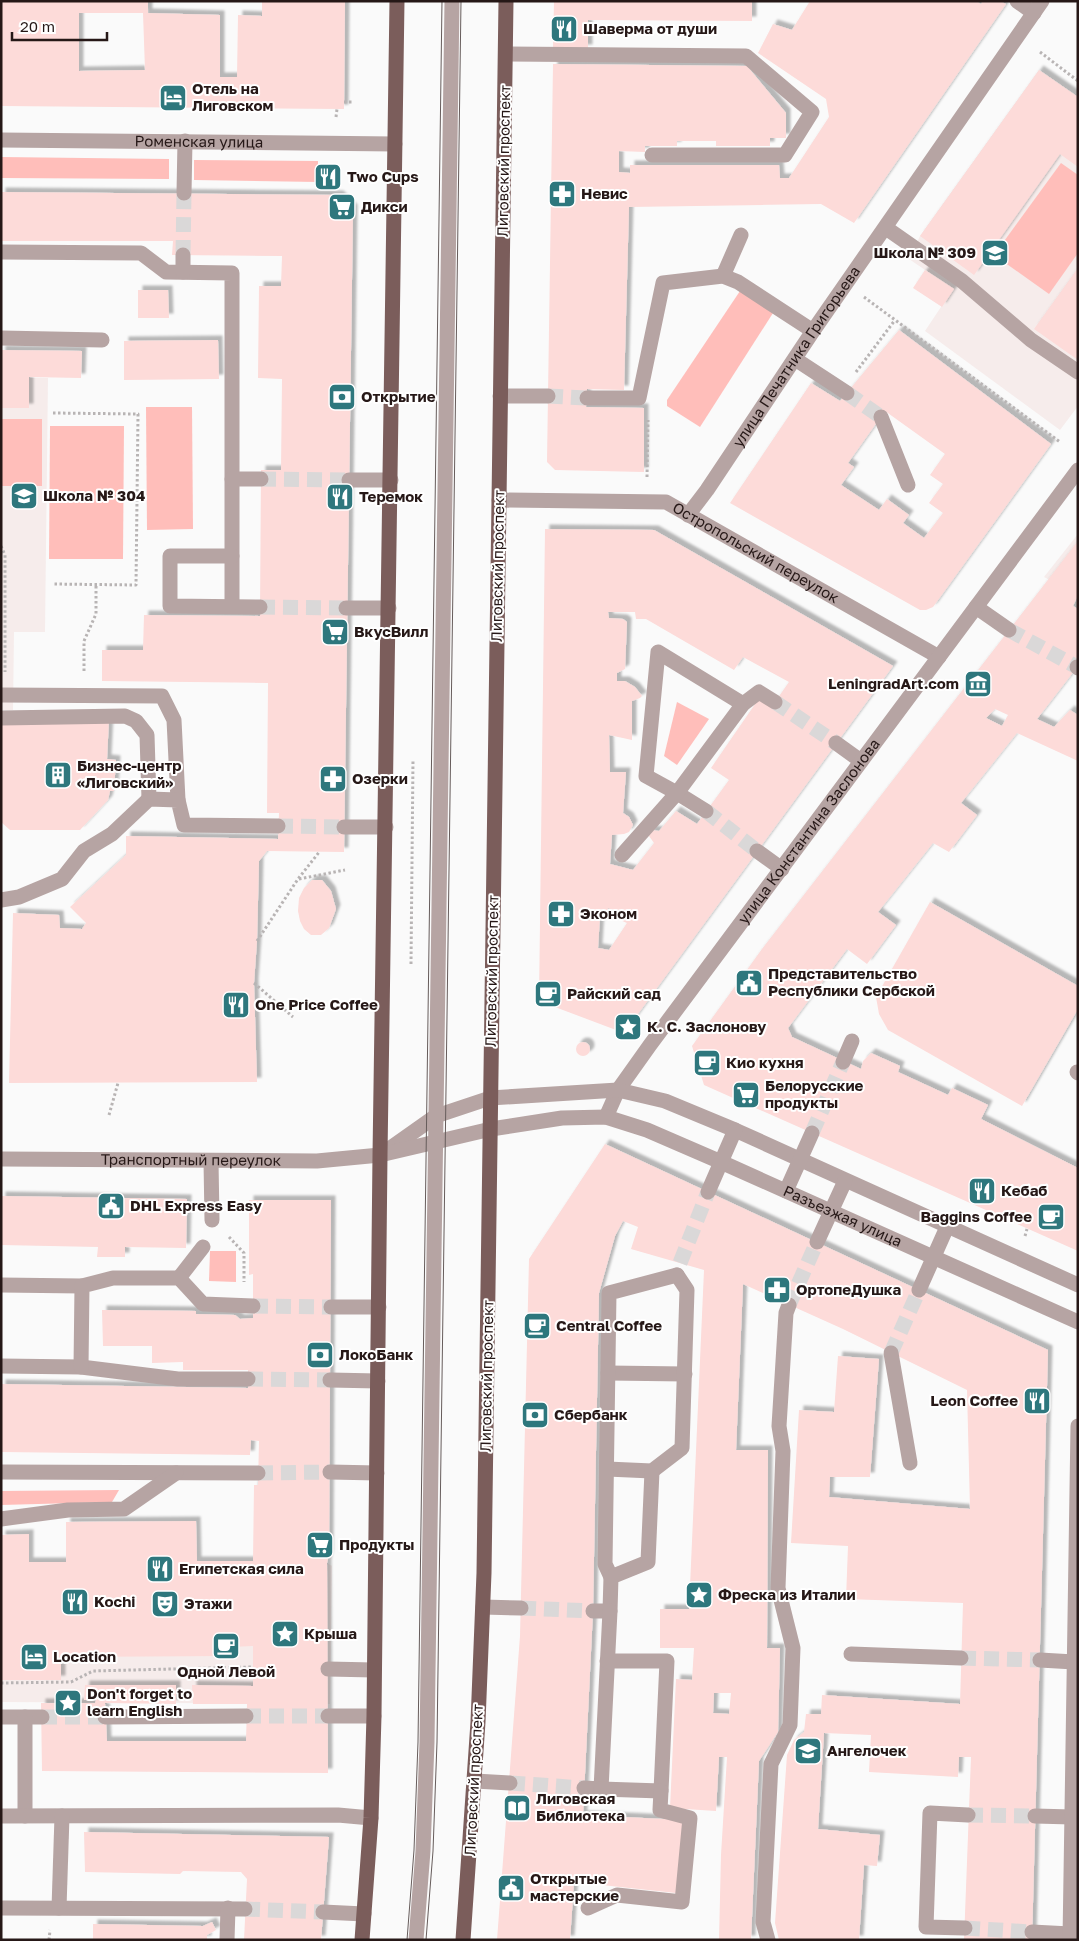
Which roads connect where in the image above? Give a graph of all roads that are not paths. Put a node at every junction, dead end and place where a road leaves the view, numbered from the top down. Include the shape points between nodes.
1 (397, 1) edge
2 (452, 1) edge
3 (506, 1) edge
4 (1017, 1) edge
5 (1038, 7) edge
6 (506, 54) junction
7 (1, 140) edge
8 (185, 142) junction
9 (395, 144) junction
10 (652, 155) dead end
11 (184, 193) tunnel mouth
12 (886, 228) junction
13 (741, 235) dead end
14 (1, 252) edge
15 (184, 255) tunnel mouth
16 (183, 272) junction
17 (723, 276) junction
18 (813, 331) junction
19 (1, 338) edge
20 (102, 340) dead end
21 (795, 359) junction
22 (1078, 372) edge
23 (844, 392) tunnel mouth
24 (500, 396) junction
25 (548, 396) tunnel mouth
26 (587, 398) tunnel mouth
27 (881, 417) tunnel mouth
28 (1078, 470) edge
29 (232, 479) junction
30 (261, 479) tunnel mouth
31 (349, 480) tunnel mouth
32 (390, 480) junction
33 (908, 486) dead end
34 (499, 500) junction
35 (688, 515) junction
36 (232, 556) junction
37 (232, 606) junction
38 (260, 607) tunnel mouth
39 (976, 607) junction
40 (346, 608) tunnel mouth
41 (389, 608) junction
42 (1009, 630) tunnel mouth
43 (939, 657) junction
44 (3, 695) edge
45 (775, 702) tunnel mouth
46 (743, 704) junction
47 (1, 718) edge
48 (836, 743) tunnel mouth
49 (861, 761) junction
50 (677, 793) junction
51 (149, 799) junction
52 (178, 800) junction
53 (706, 811) tunnel mouth
54 (278, 826) tunnel mouth
55 (344, 827) tunnel mouth
56 (386, 827) junction
57 (757, 851) tunnel mouth
58 (622, 855) dead end
59 (782, 868) junction
60 (1, 900) edge
61 (852, 1041) dead end
62 (843, 1062) tunnel mouth
63 (618, 1090) junction
64 (490, 1098) junction
65 (436, 1116) junction
66 (606, 1117) junction
67 (491, 1129) junction
68 (735, 1130) junction
69 (812, 1133) tunnel mouth
70 (436, 1143) junction
71 (380, 1155) junction
72 (1, 1159) edge
73 (800, 1160) junction
74 (211, 1161) junction
75 (721, 1162) junction
76 (846, 1181) junction
77 (786, 1191) junction
78 (708, 1192) tunnel mouth
79 (831, 1212) junction
80 (212, 1220) road end
81 (947, 1227) junction
82 (817, 1242) tunnel mouth
83 (203, 1247) dead end
84 (933, 1258) junction
85 (179, 1278) junction
86 (1, 1285) edge
87 (1078, 1285) edge
88 (82, 1286) junction
89 (919, 1290) tunnel mouth
90 (249, 1305) tunnel mouth
91 (789, 1305) tunnel mouth
92 (331, 1307) tunnel mouth
93 (379, 1308) junction
94 (1078, 1322) edge
95 (891, 1353) tunnel mouth
96 (1, 1366) edge
97 (81, 1367) junction
98 (608, 1373) junction
99 (685, 1374) junction
100 (248, 1379) tunnel mouth
101 (330, 1380) tunnel mouth
102 (378, 1381) junction
103 (1078, 1426) edge
104 (910, 1463) dead end
105 (607, 1469) junction
106 (652, 1471) junction
107 (1, 1472) edge
108 (258, 1472) tunnel mouth
109 (330, 1472) tunnel mouth
110 (176, 1473) junction
111 (377, 1473) junction
112 (1, 1519) edge
113 (611, 1577) junction
114 (483, 1607) junction
115 (521, 1608) tunnel mouth
116 (593, 1610) tunnel mouth
117 (610, 1611) junction
118 (851, 1654) dead end
119 (961, 1658) tunnel mouth
120 (1040, 1660) tunnel mouth
121 (607, 1661) junction
122 (1074, 1662) junction
123 (328, 1669) dead end
124 (374, 1670) junction
125 (1076, 1715) edge
126 (246, 1716) tunnel mouth
127 (328, 1716) tunnel mouth
128 (374, 1716) junction
129 (1, 1717) edge
130 (25, 1717) junction
131 (42, 1717) tunnel mouth
132 (105, 1717) tunnel mouth
133 (475, 1781) junction
134 (510, 1783) tunnel mouth
135 (584, 1788) tunnel mouth
136 (601, 1789) junction
137 (661, 1791) junction
138 (1075, 1802) edge
139 (968, 1814) tunnel mouth
140 (1, 1816) edge
141 (25, 1816) junction
142 (62, 1816) junction
143 (1036, 1816) tunnel mouth
144 (1072, 1817) junction
145 (371, 1818) junction
146 (1, 1908) edge
147 (59, 1908) junction
148 (228, 1908) junction
149 (245, 1908) tunnel mouth
150 (588, 1908) dead end
151 (323, 1912) tunnel mouth
152 (364, 1914) junction
153 (965, 1928) tunnel mouth
154 (1032, 1932) tunnel mouth
155 (1070, 1937) edge
156 (227, 1940) edge
157 (362, 1940) edge
158 (416, 1940) edge
159 (463, 1940) edge
160 (768, 1940) edge

1 - 9 main road
2 - 65 street
3 - 6 main road, Лиговский проспект
4 - 5 street
5 - 12 street, улица Печатника Григорьева
6 - 10 street via 746,56 812,112 785,156
6 - 24 main road, Лиговский проспект
7 - 8 street, Роменская улица
8 - 9 street, Роменская улица
8 - 11 street
9 - 32 main road
12 - 18 street, улица Печатника Григорьева
12 - 22 street via 962,281 1031,340
13 - 17 street
14 - 16 street via 141,253 166,272
15 - 16 street
16 - 29 street via 232,274
17 - 18 street via 738,282
17 - 26 street via 663,283 638,398
18 - 21 street, улица Печатника Григорьева
19 - 20 street
21 - 23 street
21 - 35 street, улица Печатника Григорьева
24 - 25 street
24 - 34 main road, Лиговский проспект
27 - 33 street
28 - 39 street, улица Константина Заслонова
29 - 30 street
29 - 36 street
31 - 32 street
32 - 41 main road
34 - 35 street, Остропольский переулок via 666,502
34 - 64 main road, Лиговский проспект
35 - 43 street, Остропольский переулок
36 - 37 street
36 - 37 street via 170,556 170,606
37 - 38 street
39 - 42 street
39 - 43 street, улица Константина Заслонова
40 - 41 street
41 - 56 main road
43 - 49 street, улица Константина Заслонова
44 - 52 street via 162,696 174,720
45 - 46 street via 759,692
46 - 50 street
46 - 50 street via 658,652 646,776
47 - 51 street via 125,716 136,721 147,734
48 - 49 street
49 - 59 street, улица Константина Заслонова
50 - 53 street
50 - 58 street
51 - 52 street
51 - 60 street via 112,834 84,851 62,879 19,898
52 - 54 street via 184,825
55 - 56 street
56 - 71 main road
57 - 59 street
59 - 63 street, улица Константина Заслонова
61 - 62 street
63 - 64 street
63 - 66 street, улица Константина Заслонова
63 - 68 street via 665,1101
64 - 65 street, Транспортный переулок
64 - 67 main road, Лиговский проспект
65 - 70 street
65 - 71 street, Транспортный переулок
66 - 67 street via 562,1118
66 - 75 street, Разъезжая улица via 647,1130
67 - 70 street, Транспортный переулок
67 - 114 main road, Лиговский проспект
68 - 73 street
68 - 75 street
69 - 73 street
70 - 71 street, Транспортный переулок
70 - 158 street via 427,1778
71 - 74 street, Транспортный переулок via 317,1161
71 - 93 main road
72 - 74 street, Транспортный переулок
73 - 76 street
73 - 77 street
74 - 80 street
75 - 77 street, Разъезжая улица
75 - 78 street
76 - 79 street
76 - 81 street
77 - 79 street, Разъезжая улица
79 - 82 street
79 - 84 street, Разъезжая улица
81 - 84 street
81 - 87 street
83 - 85 street
84 - 89 street
84 - 94 street, Разъезжая улица
85 - 88 street via 113,1278
85 - 90 street via 202,1304
86 - 88 street
88 - 97 street
91 - 160 street via 778,1426 783,1451 778,1588 793,1648 790,1725 771,1764 763,1922
92 - 93 street
93 - 102 main road
95 - 104 street
96 - 97 street
97 - 100 street via 178,1379
98 - 99 street
98 - 99 street via 609,1293 679,1269 688,1290
98 - 105 street
99 - 106 street via 682,1448
101 - 102 street
102 - 111 main road
103 - 122 street
105 - 106 street
105 - 113 street via 605,1564
106 - 113 street via 648,1562
107 - 110 street
108 - 110 street
109 - 111 street
110 - 112 street via 124,1509 68,1510
111 - 124 main road
113 - 117 street
114 - 115 street
114 - 133 main road, Лиговский проспект
116 - 117 street
117 - 121 street
118 - 119 street
120 - 122 street
121 - 136 street
121 - 137 street via 666,1661
122 - 125 street
123 - 124 street
124 - 128 main road
125 - 138 street
126 - 132 street
127 - 128 street
128 - 145 main road
129 - 130 street
130 - 131 street
130 - 141 street
133 - 134 street
133 - 159 main road, Лиговский проспект
135 - 136 street
136 - 137 street
137 - 150 street via 660,1810 690,1818 682,1902 617,1895
138 - 144 street
139 - 153 street via 930,1813 926,1918 926,1927
140 - 141 street
141 - 142 street
142 - 145 street via 338,1815
142 - 147 street
143 - 144 street
144 - 155 street
145 - 152 main road
146 - 147 street
147 - 148 street
148 - 149 street
148 - 156 street
151 - 152 street
152 - 157 main road
154 - 155 street

